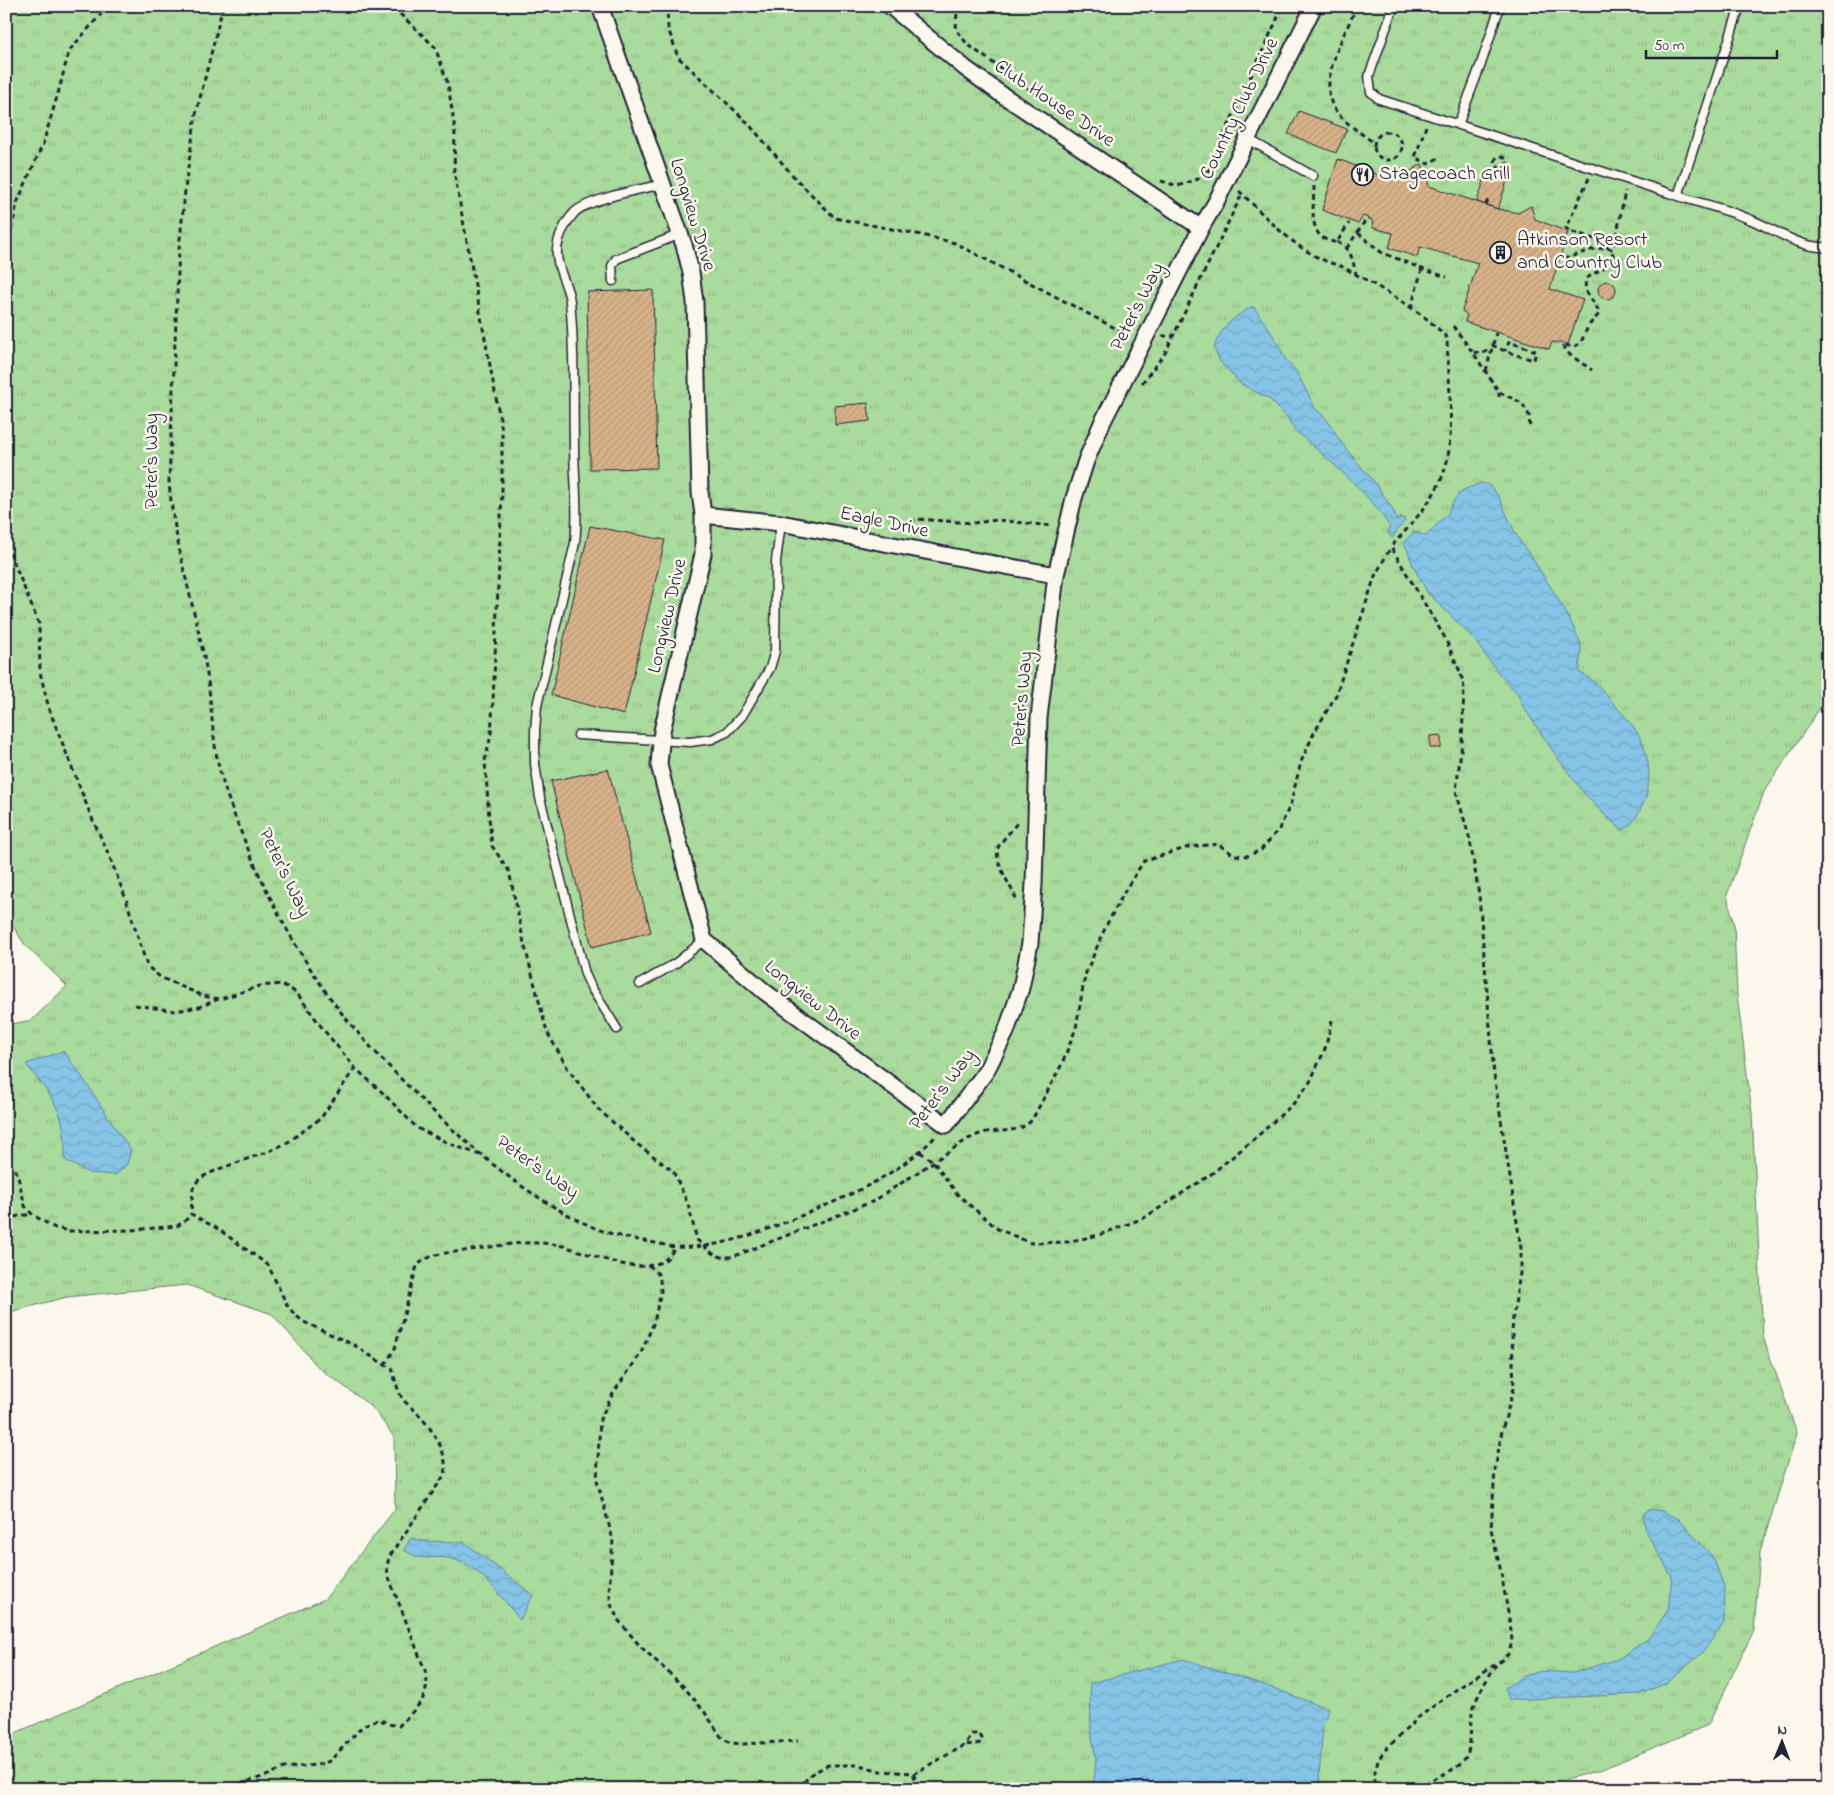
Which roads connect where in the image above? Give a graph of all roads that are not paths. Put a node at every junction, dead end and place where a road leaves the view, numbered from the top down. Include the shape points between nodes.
1 (600, 6) edge
2 (890, 6) edge
3 (1314, 6) edge
4 (1394, 6) edge
5 (1500, 6) edge
6 (1740, 6) edge
7 (1458, 125) junction
8 (1248, 139) junction
9 (1313, 176) road end
10 (663, 184) junction
11 (1678, 196) junction
12 (1201, 228) junction
13 (681, 234) junction
14 (1828, 247) edge
15 (613, 281) dead end
16 (703, 515) junction
17 (781, 523) junction
18 (1056, 575) junction
19 (578, 735) dead end
20 (662, 741) junction
21 (704, 940) junction
22 (640, 984) dead end
23 (617, 1029) dead end
24 (946, 1125) joint

1 - 10 street, Longview Drive
2 - 12 street, Club House Drive via 998,92
3 - 8 street, Country Club Drive
4 - 7 lane via 1369,76 1371,92 1378,99
5 - 7 lane
6 - 11 lane
7 - 11 lane
8 - 9 lane
8 - 12 street, Country Club Drive
10 - 13 street, Longview Drive
10 - 23 lane via 586,204 564,227 556,254 567,286 572,321 578,522 537,706 535,764 540,798 585,974
11 - 14 lane via 1748,218 1796,242 1814,248
12 - 18 street, Peter's Way via 1098,431 1074,498
13 - 15 lane via 616,259 612,266
13 - 16 street, Longview Drive via 695,302
16 - 17 street, Eagle Drive
16 - 20 street, Longview Drive via 703,554
17 - 18 street, Eagle Drive
17 - 20 lane via 776,561 775,651 770,668 742,716 728,732 712,739 690,742
18 - 24 street, Peter's Way via 1039,718 1034,884 1028,952 1006,1032 985,1073
19 - 20 lane
20 - 21 street, Longview Drive via 659,765
21 - 22 lane via 676,963
21 - 24 street, Longview Drive via 765,992

